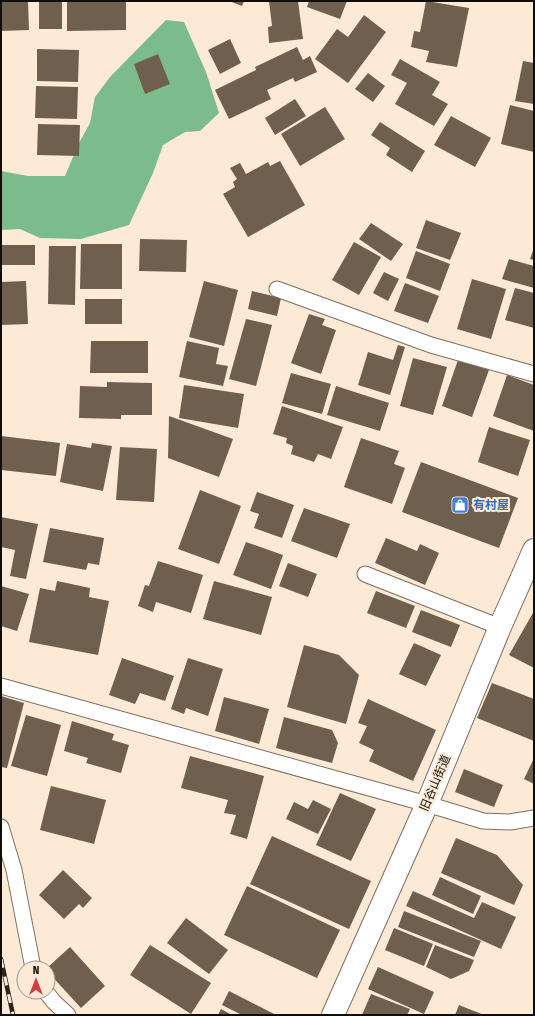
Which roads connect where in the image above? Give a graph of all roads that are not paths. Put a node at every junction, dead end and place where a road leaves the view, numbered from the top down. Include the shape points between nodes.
1 (278, 289) dead end
2 (534, 374) edge
3 (534, 550) edge
4 (365, 574) dead end
5 (500, 627) junction
6 (1, 686) edge
7 (427, 804) junction
8 (534, 818) edge
9 (1, 827) edge
10 (31, 960) edge
11 (52, 1000) edge
12 (68, 1015) edge
13 (333, 1015) edge

1 - 2 lane via 431,345
3 - 5 street, 旧谷山街道
4 - 5 lane
5 - 7 street, 旧谷山街道
6 - 7 lane
7 - 8 lane via 483,821 510,822
7 - 13 street, 旧谷山街道
9 - 10 lane via 14,870
11 - 12 lane

